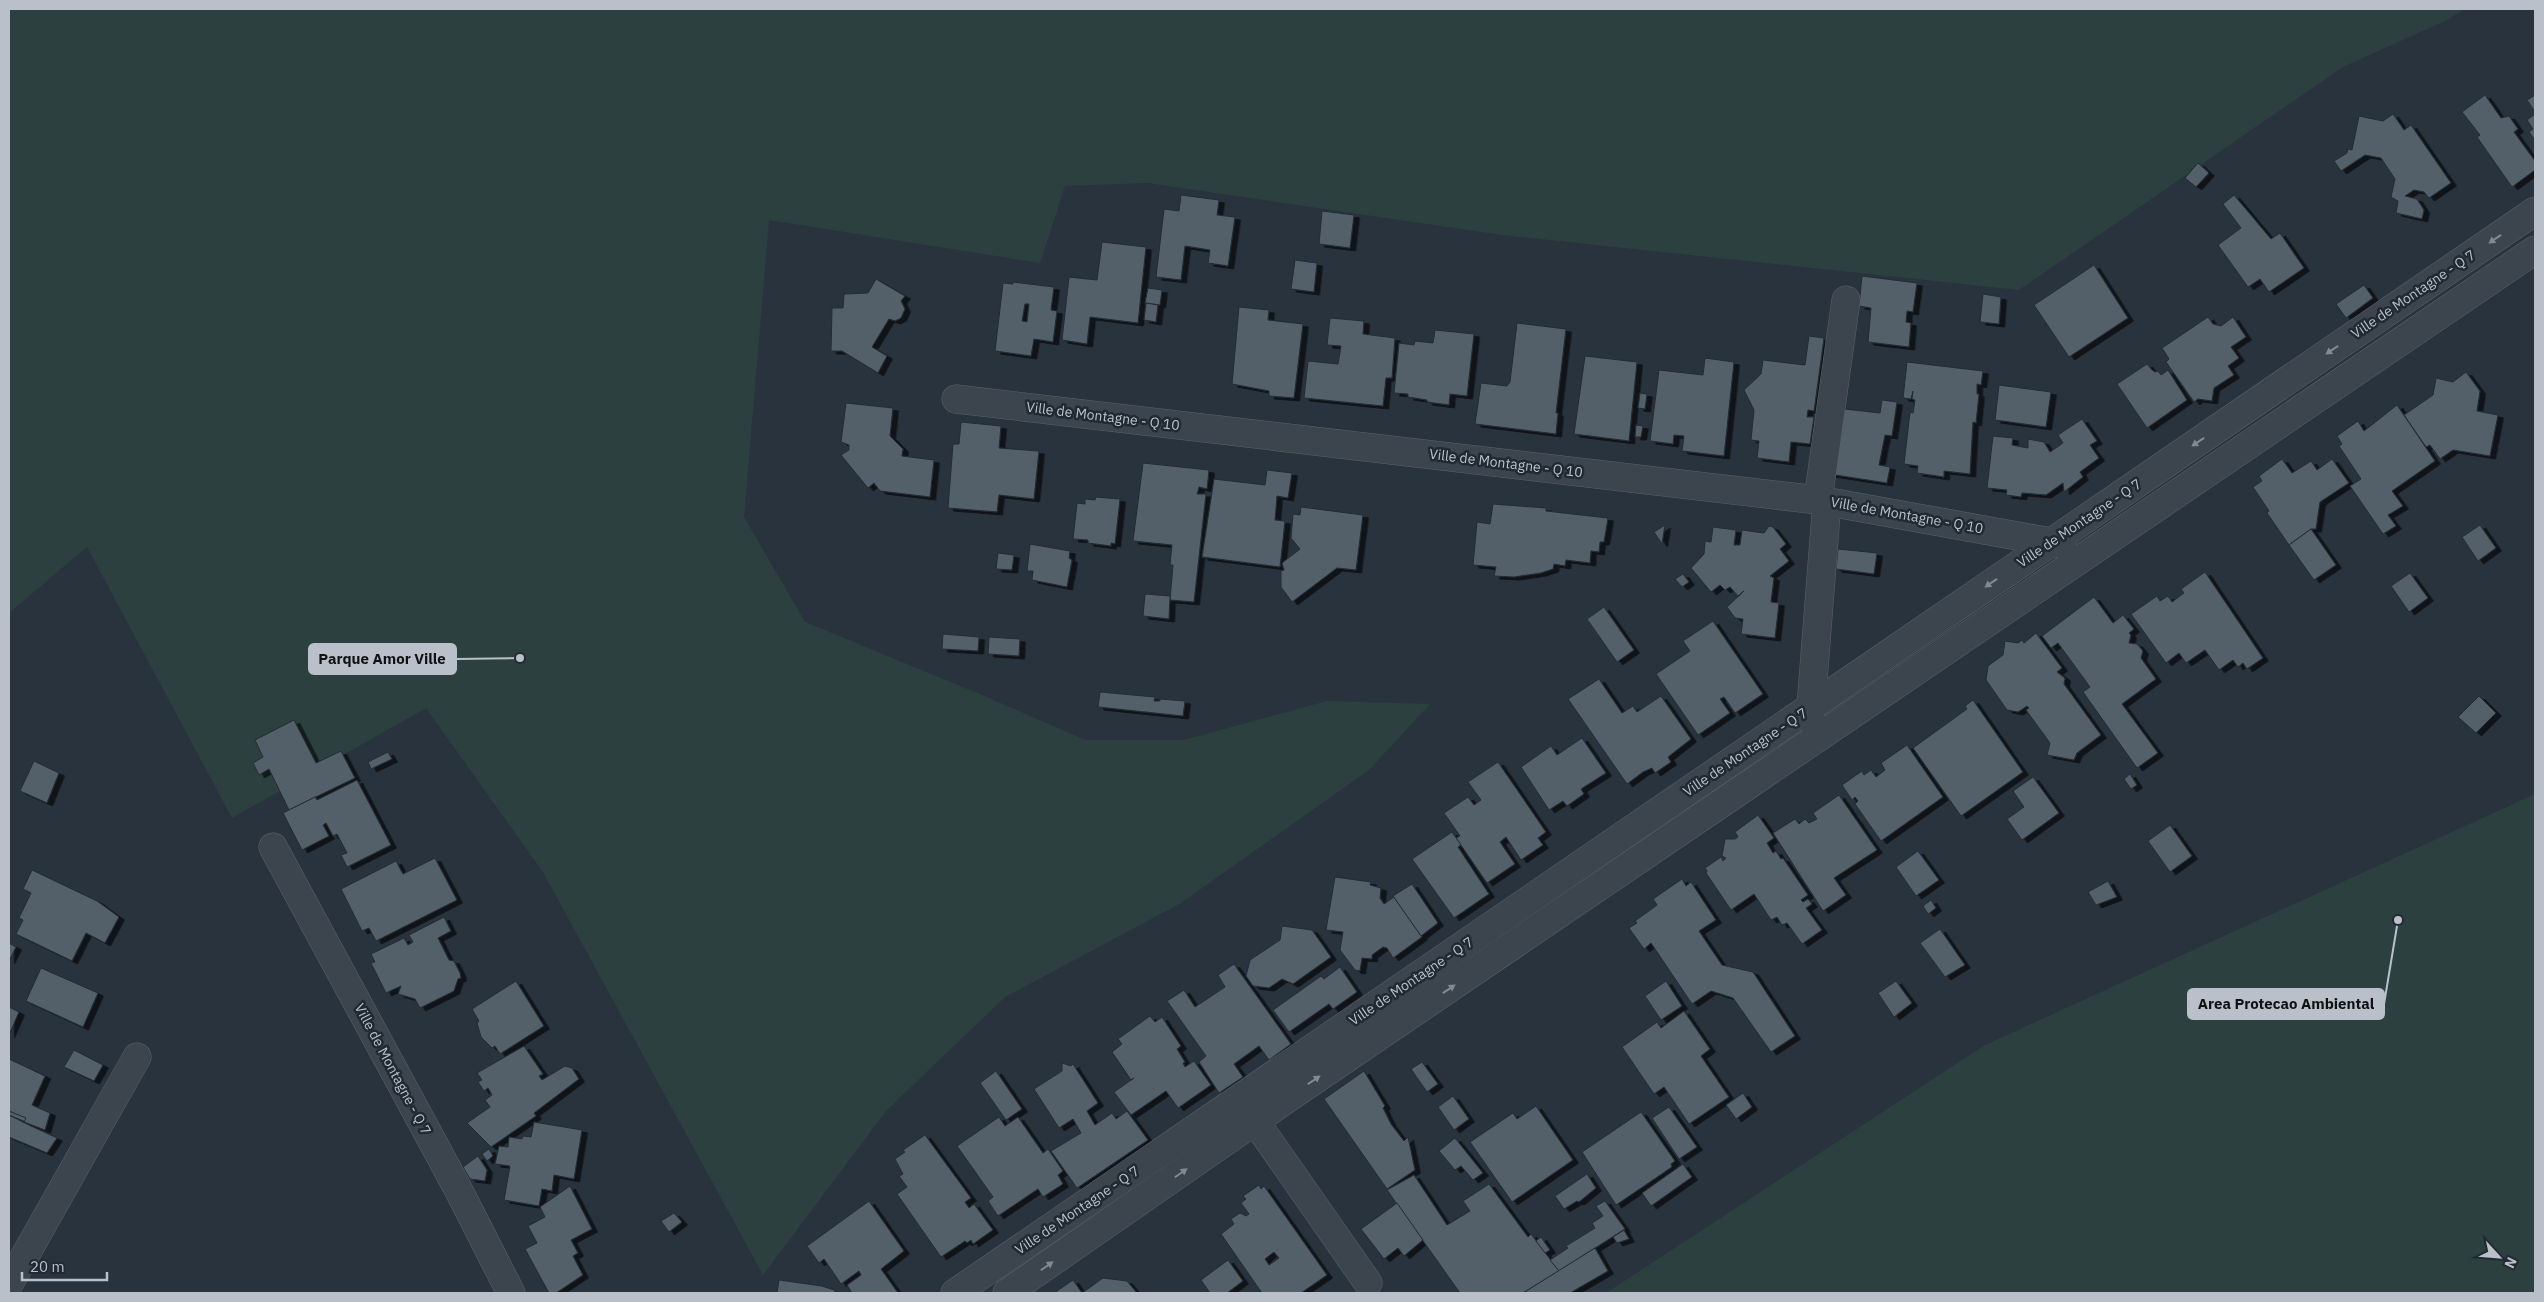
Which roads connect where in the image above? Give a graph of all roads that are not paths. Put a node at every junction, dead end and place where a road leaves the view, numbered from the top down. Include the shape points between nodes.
1 (2535, 211) edge
2 (2535, 250) edge
3 (1846, 300) dead end
4 (956, 399) dead end
5 (1822, 500) junction
6 (2053, 541) junction
7 (2090, 554) junction
8 (1810, 708) junction
9 (1810, 743) junction
10 (272, 847) dead end
11 (137, 1057) dead end
12 (1271, 1077) junction
13 (1288, 1098) junction
14 (1256, 1121) junction
15 (1368, 1283) dead end
16 (9, 1284) edge
17 (511, 1293) edge
18 (954, 1293) edge
19 (1007, 1293) edge

1 -> 6 street, Ville de Montagne - Q 7
2 - 7 street, Ville de Montagne - Q 7
3 - 5 street
4 - 5 street, Ville de Montagne - Q 10
5 - 6 street, Ville de Montagne - Q 10
5 - 8 street
6 - 7 street, Ville de Montagne - Q 10
6 -> 8 street, Ville de Montagne - Q 7
7 - 9 street, Ville de Montagne - Q 7
8 - 9 street
8 - 12 street, Ville de Montagne - Q 7
13 -> 9 street, Ville de Montagne - Q 7
10 - 17 street, Ville de Montagne - Q 7
11 - 16 street
12 - 13 street
12 - 18 street, Ville de Montagne - Q 7
13 - 14 street, Ville de Montagne - Q 7
14 - 15 street
19 -> 14 street, Ville de Montagne - Q 7

